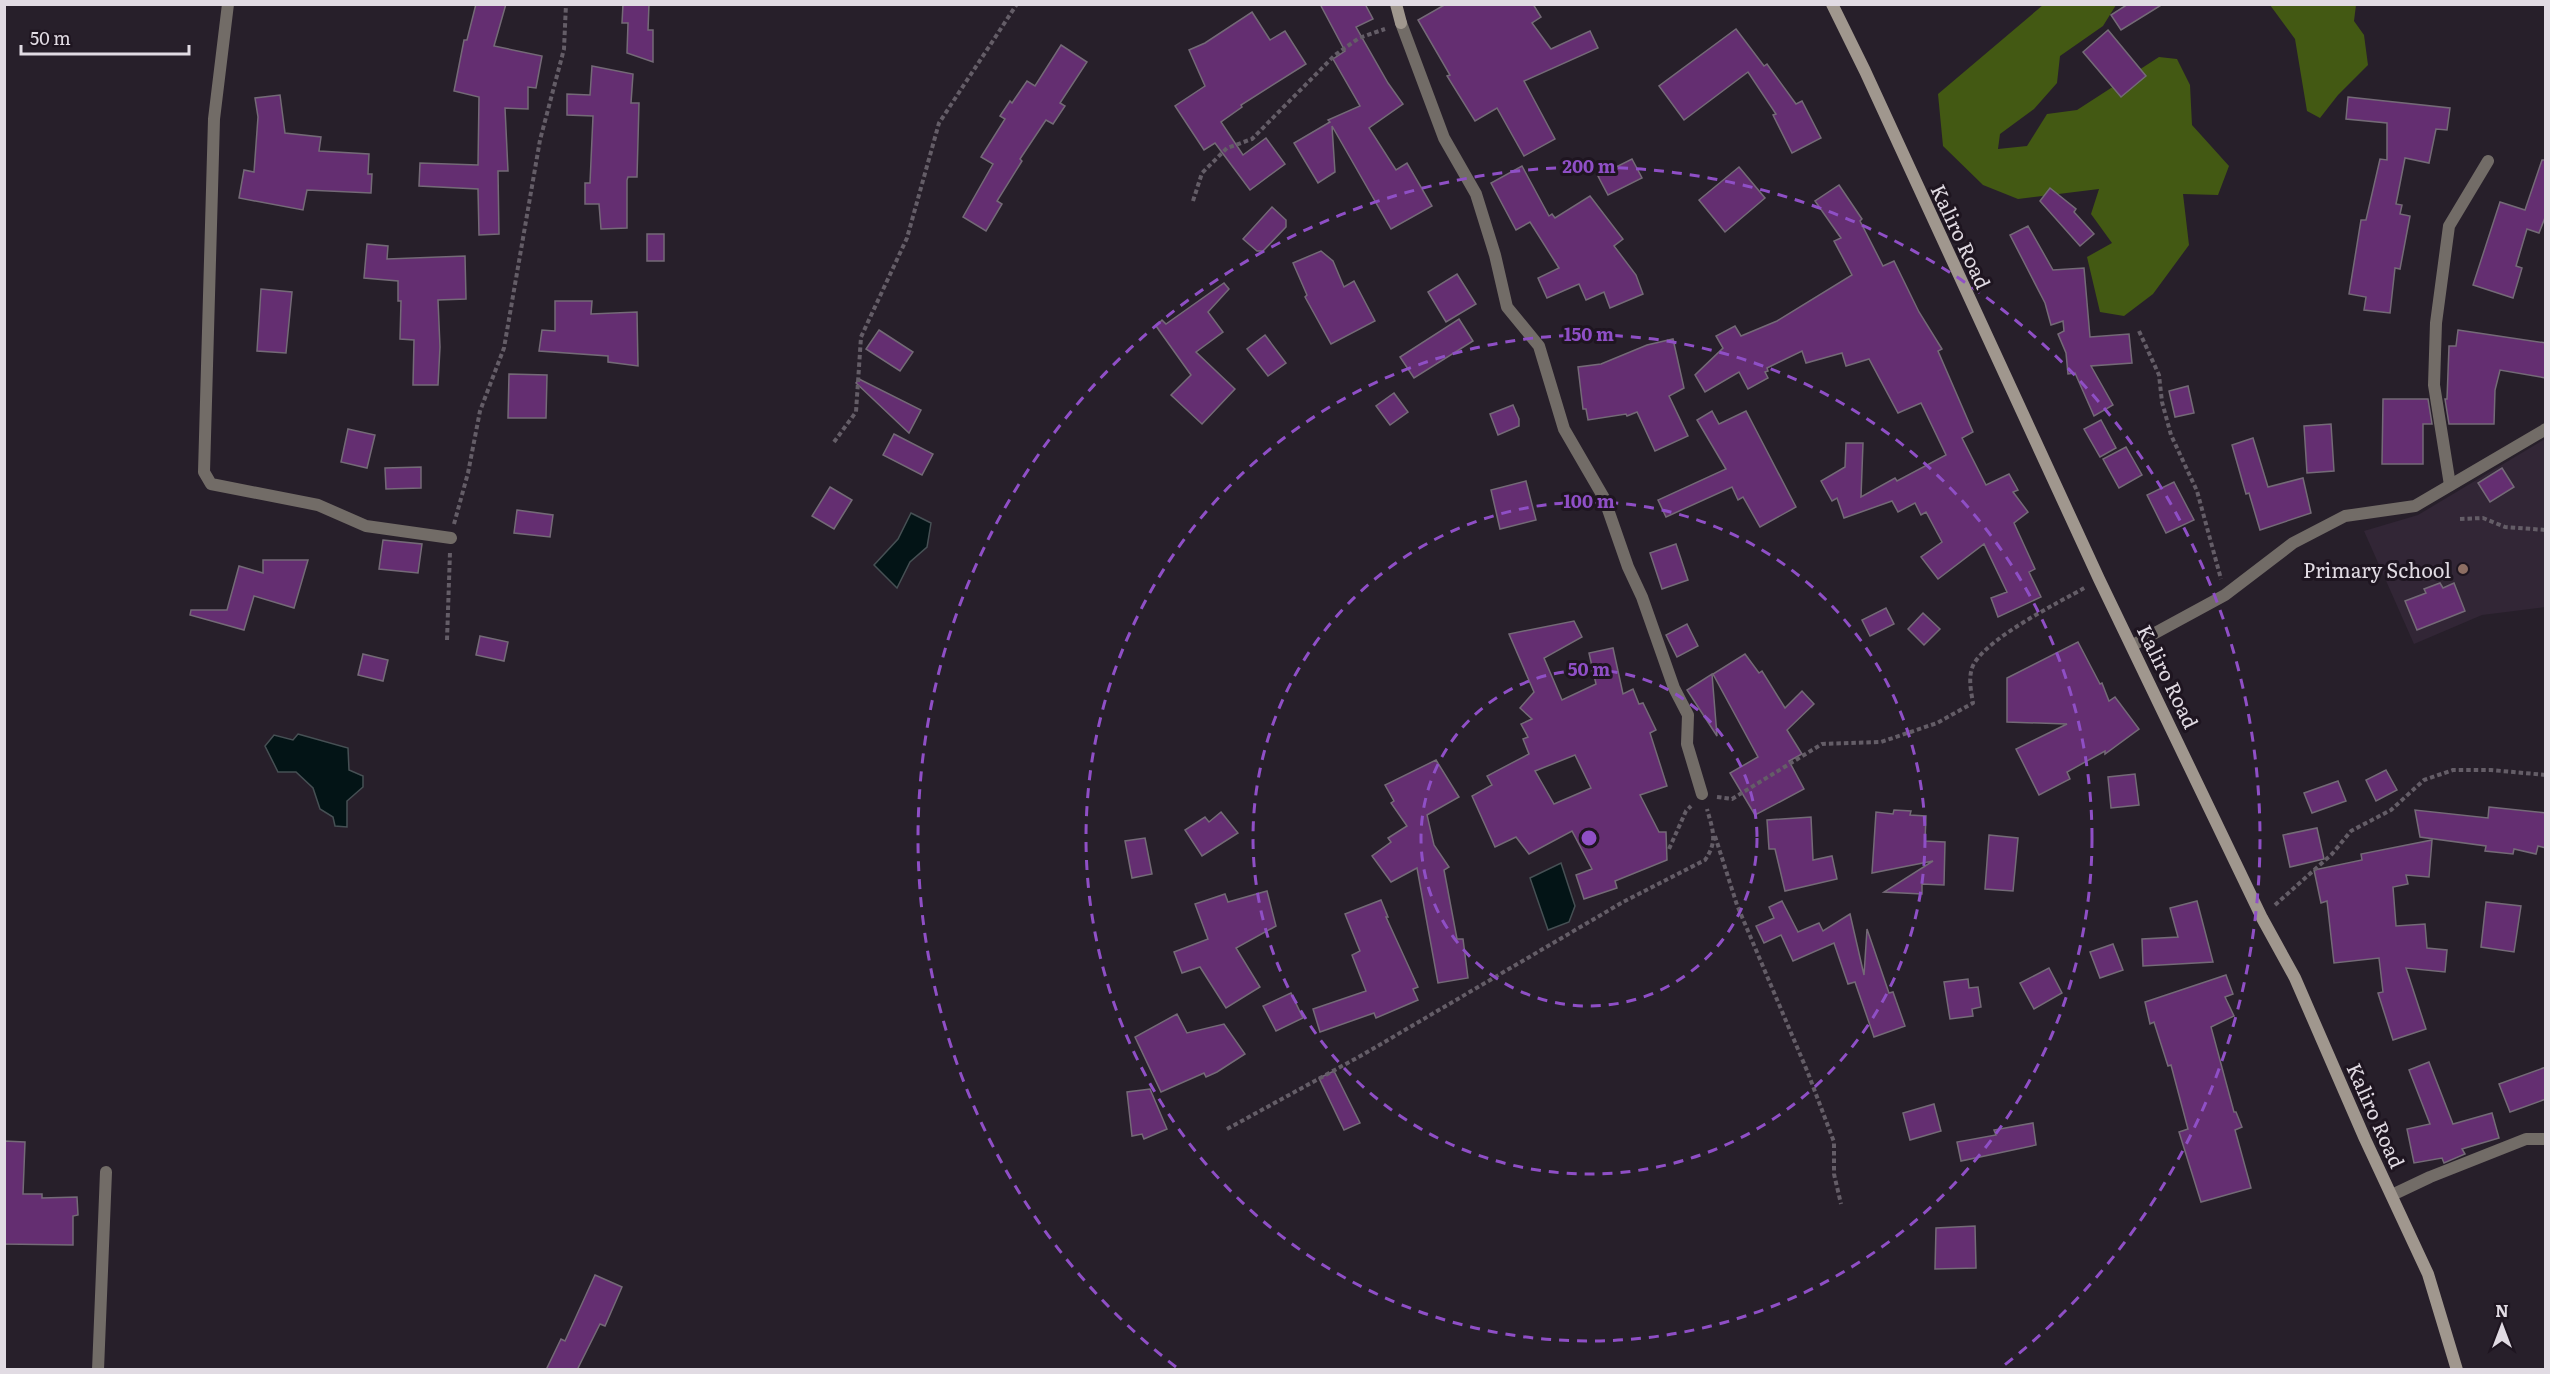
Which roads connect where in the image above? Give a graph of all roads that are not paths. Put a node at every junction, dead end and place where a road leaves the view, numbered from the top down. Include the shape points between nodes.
1 (228, 4) edge
2 (1396, 4) edge
3 (1832, 4) edge
4 (1401, 23) joint
5 (2488, 161) dead end
6 (2546, 429) edge
7 (2450, 485) junction
8 (451, 538) road end
9 (2133, 645) junction
10 (1702, 794) road end
11 (2546, 1139) edge
12 (106, 1172) dead end
13 (2391, 1195) junction
14 (98, 1370) edge
15 (2457, 1370) edge

1 - 8 street via 214,119 204,472 211,484 318,506 366,526
2 - 4 main road
3 - 9 main road, Kaliro Road
4 - 10 street via 1444,138 1476,194 1506,307 1539,346 1564,429 1604,498 1674,688 1688,715 1687,744
5 - 7 street via 2449,226 2436,323 2434,384
6 - 7 street
7 - 9 street via 2415,506 2345,516 2292,543 2225,595
9 - 13 main road, Kaliro Road via 2262,918 2295,978
11 - 13 street via 2526,1139
12 - 14 street
13 - 15 main road, Kaliro Road via 2428,1274

